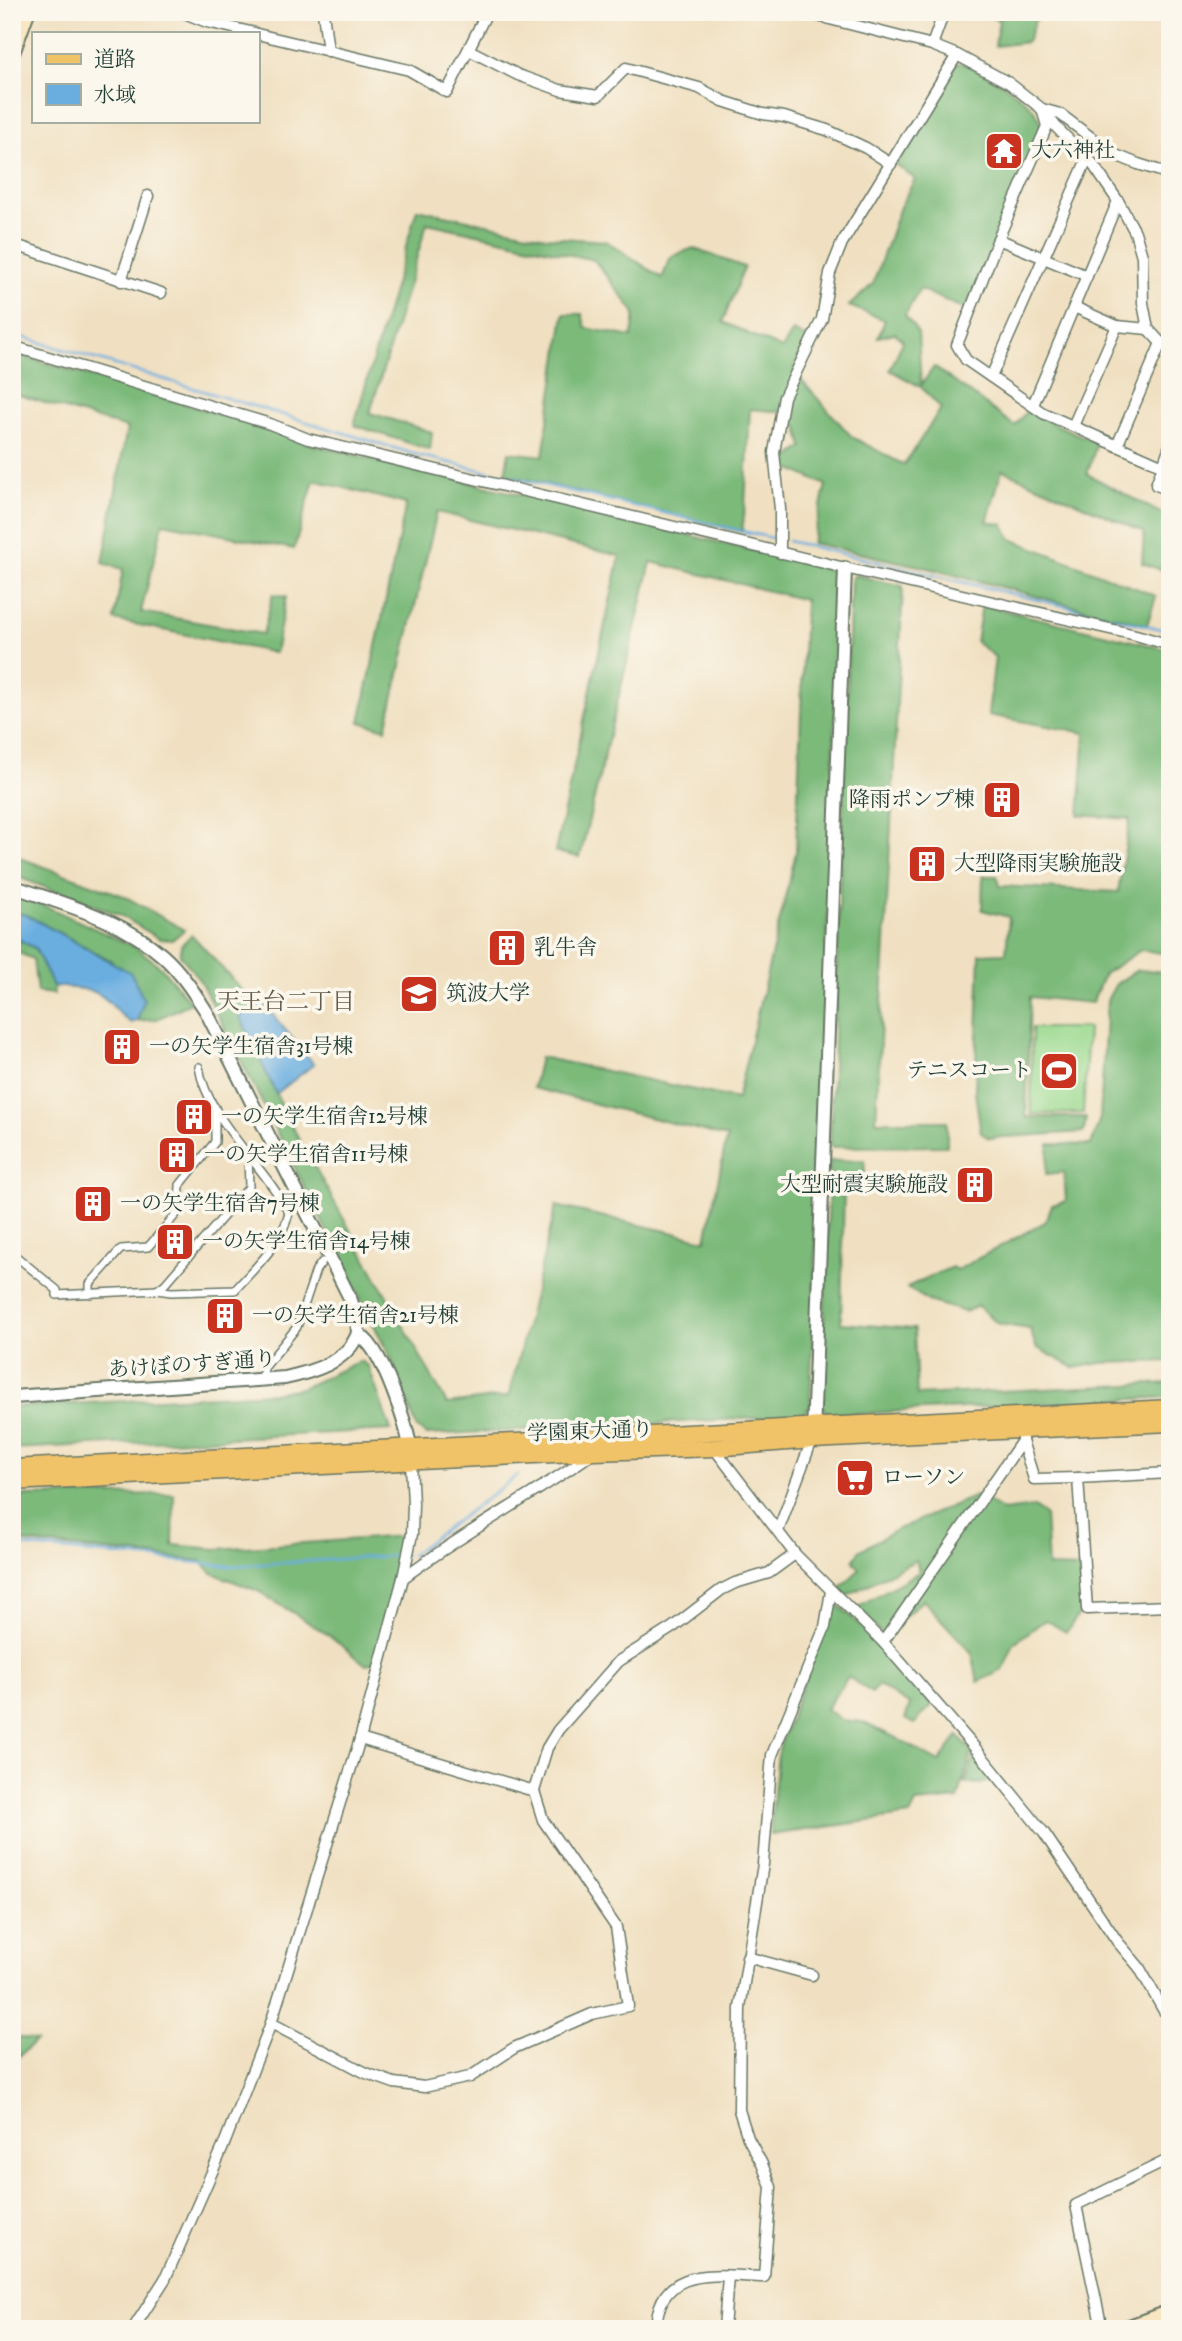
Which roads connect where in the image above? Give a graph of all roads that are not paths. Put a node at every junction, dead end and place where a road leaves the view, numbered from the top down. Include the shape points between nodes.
1 (27, 12) edge
2 (182, 12) edge
3 (323, 12) edge
4 (487, 12) edge
5 (802, 12) edge
6 (944, 12) edge
7 (248, 32) edge
8 (259, 35) edge
9 (932, 46) junction
10 (469, 50) junction
11 (328, 51) junction
12 (12, 53) edge
13 (957, 55) junction
14 (1042, 109) junction
15 (1087, 159) junction
16 (891, 164) junction
17 (1170, 174) edge
18 (148, 196) dead end
19 (1118, 201) junction
20 (998, 239) junction
21 (12, 244) edge
22 (1043, 258) junction
23 (1087, 276) junction
24 (121, 281) junction
25 (161, 293) dead end
26 (1074, 307) junction
27 (1117, 326) junction
28 (1148, 329) junction
29 (1166, 345) edge
30 (12, 346) edge
31 (991, 377) junction
32 (1033, 405) junction
33 (1073, 426) junction
34 (1117, 446) junction
35 (1170, 446) edge
36 (1161, 465) junction
37 (1170, 490) edge
38 (780, 553) junction
39 (845, 568) junction
40 (1170, 645) edge
41 (12, 886) edge
42 (199, 1067) dead end
43 (215, 1107) junction
44 (248, 1155) junction
45 (12, 1252) edge
46 (322, 1262) dead end
47 (156, 1290) junction
48 (90, 1294) junction
49 (358, 1333) junction
50 (262, 1380) junction
51 (12, 1397) edge
52 (1170, 1408) edge
53 (1170, 1423) edge
54 (813, 1434) junction
55 (1022, 1436) junction
56 (714, 1448) junction
57 (594, 1452) junction
58 (411, 1455) junction
59 (12, 1468) edge
60 (1170, 1473) edge
61 (1078, 1478) junction
62 (12, 1482) edge
63 (778, 1531) junction
64 (795, 1554) junction
65 (403, 1577) junction
66 (831, 1591) junction
67 (1170, 1606) edge
68 (883, 1642) junction
69 (360, 1739) junction
70 (534, 1791) junction
71 (747, 1957) junction
72 (812, 1975) dead end
73 (1170, 2017) edge
74 (271, 2023) junction
75 (1170, 2159) edge
76 (728, 2276) junction
77 (1170, 2312) edge
78 (133, 2329) edge
79 (656, 2329) edge
80 (724, 2329) edge
81 (1102, 2329) edge
82 (1125, 2329) edge

1 - 12 main road
2 - 7 street
3 - 11 street
4 - 10 street
5 - 9 street
6 - 9 street
8 - 11 street
9 - 13 street
10 - 11 street via 447,92 410,70
10 - 16 street via 560,90 598,96 626,68 699,88 763,114 827,130
13 - 14 street via 1009,83
13 - 16 street
14 - 15 street
14 - 17 street via 1060,114 1113,154
14 - 20 street via 1047,126
15 - 19 street
15 - 22 street
16 - 38 street via 842,243 830,272 822,319 784,397 774,452
18 - 24 street
19 - 23 street
19 - 28 street via 1142,256
20 - 22 street
20 - 31 street via 957,345 967,360
21 - 24 street
22 - 23 street
22 - 31 street
23 - 26 street
24 - 25 street
26 - 27 street
26 - 32 street
27 - 28 street
27 - 33 street
28 - 29 street
29 - 34 street
30 - 38 street via 308,439
31 - 32 street
32 - 33 street
33 - 34 street
34 - 36 street
35 - 36 street
36 - 37 street via 1156,485
38 - 39 street
39 - 40 street
39 - 54 street
41 - 49 street via 126,930 162,955 184,978 206,1011 350,1298
42 - 43 street via 202,1084
43 - 44 street
43 - 48 street via 215,1142 180,1185 179,1211 148,1247 121,1249 90,1284
44 - 47 street via 249,1187
44 - 47 street via 289,1213 281,1237 234,1290
45 - 48 street via 57,1290 57,1295
46 - 50 street via 297,1327 264,1368
47 - 48 street
49 - 50 street, あけぼのすぎ通り via 338,1359 304,1374
49 - 58 street via 380,1362
50 - 51 street, あけぼのすぎ通り
52 - 54 main road, 学園東大通り
53 - 55 main road, 学園東大通り
54 - 55 main road, 学園東大通り
54 - 56 main road, 学園東大通り
54 - 58 main road, 学園東大通り
54 - 63 street
55 - 61 street via 1034,1479
55 - 68 street
56 - 57 main road, 学園東大通り
56 - 63 street
57 - 58 main road, 学園東大通り
57 - 65 street
58 - 59 main road, 学園東大通り
58 - 62 main road, 学園東大通り
58 - 65 street via 412,1534
60 - 61 street
61 - 67 street via 1087,1609
63 - 64 street
64 - 66 street
64 - 70 street via 769,1573 721,1590 619,1661 558,1730 547,1748
65 - 69 street
66 - 68 street
66 - 71 street via 825,1627 772,1755 763,1864
68 - 73 street via 1044,1833
69 - 70 street
69 - 74 street
70 - 74 street via 543,1820 616,1927 628,2006 592,2014 514,2048 470,2077 424,2087 366,2073
71 - 72 street
71 - 76 street via 740,2008 739,2110 771,2187 764,2277
74 - 78 street via 165,2280
75 - 81 street via 1076,2205
76 - 79 street via 700,2275 680,2282 659,2304
76 - 80 street
77 - 82 main road

